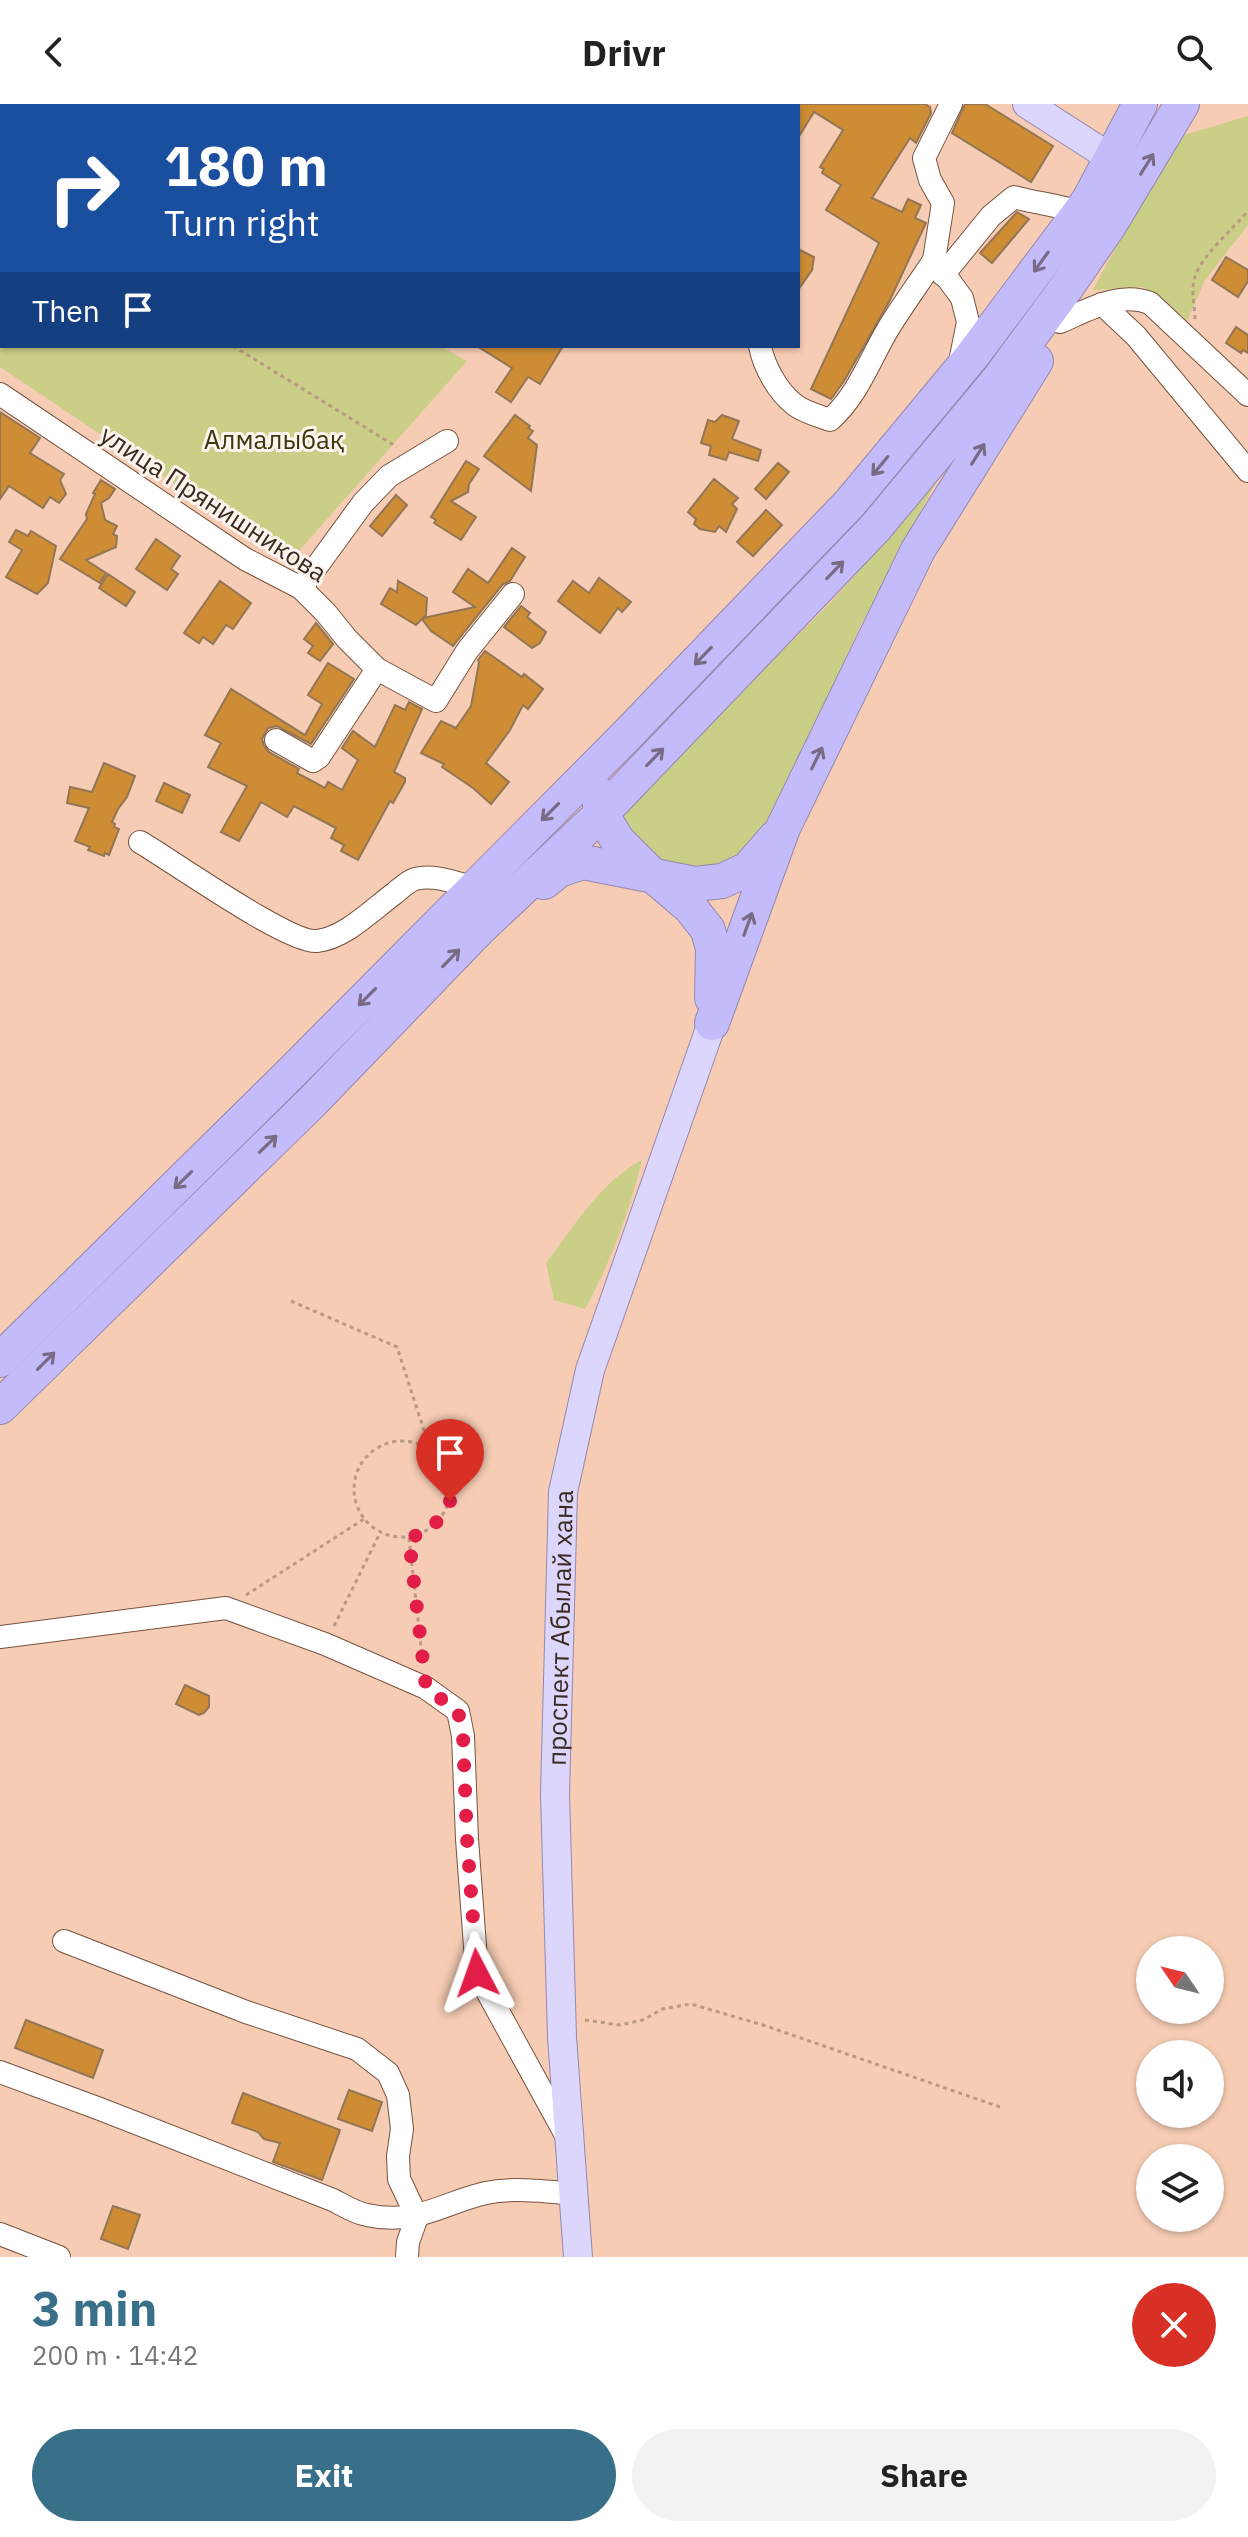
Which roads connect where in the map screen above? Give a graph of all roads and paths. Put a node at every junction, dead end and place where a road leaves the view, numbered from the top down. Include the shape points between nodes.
1 (951, 104) edge
2 (1027, 104) edge
3 (1140, 104) edge
4 (1182, 104) edge
5 (1111, 158) junction
6 (1248, 211) edge
7 (1095, 218) junction
8 (939, 268) junction
9 (1102, 304) junction
10 (1060, 322) junction
11 (1194, 344) junction
12 (236, 348) edge
13 (761, 348) edge
14 (959, 371) junction
15 (0, 394) edge
16 (1248, 395) edge
17 (447, 441) dead end
18 (416, 459) junction
19 (1248, 471) edge
20 (301, 588) junction
21 (513, 594) dead end
22 (377, 669) junction
23 (625, 737) junction
24 (276, 740) dead end
25 (601, 814) junction
26 (783, 828) junction
27 (140, 842) dead end
28 (650, 873) junction
29 (475, 888) junction
30 (479, 929) junction
31 (712, 1023) junction
32 (291, 1301) dead end
33 (0, 1360) edge
34 (0, 1407) edge
35 (430, 1449) junction
36 (364, 1519) junction
37 (380, 1533) junction
38 (409, 1538) junction
39 (226, 1608) junction
40 (0, 1637) edge
41 (325, 1644) junction
42 (426, 1688) junction
43 (64, 1941) dead end
44 (561, 2021) junction
45 (0, 2072) edge
46 (1000, 2107) dead end
47 (570, 2142) junction
48 (572, 2193) junction
49 (417, 2217) junction
50 (0, 2234) edge
51 (59, 2257) edge
52 (407, 2257) edge
53 (578, 2257) edge

1 - 8 street via 924,158 943,203
2 - 5 main road
3 - 5 highway
7 -> 4 highway
5 - 7 highway via 1089,200
6 - 11 path via 1194,276
7 - 8 street via 1014,197
7 - 10 highway
7 -> 14 highway
25 -> 7 highway via 876,527 999,379 1066,288
8 - 13 street via 887,331 863,379 830,420 796,406 778,386
8 - 14 street via 962,298 968,322
9 - 10 street
9 - 11 street via 1135,297 1150,303
9 - 19 street via 1136,336
26 -> 10 highway via 918,550
11 - 16 street
12 - 18 path
14 -> 23 highway via 850,503
15 - 20 street, улица Прянишникова via 245,559
17 - 18 street
18 - 20 street via 389,476 363,503
20 - 22 street, улица Прянишникова
21 - 22 street, улица Прянишникова via 467,651 436,701
22 - 24 street via 319,757 313,761
23 - 25 highway via 598,789
23 -> 29 highway
25 - 28 highway via 618,841
25 - 30 highway
26 - 28 highway via 748,869 722,881 695,884
31 -> 26 highway
27 - 29 street via 291,935 314,942 338,935 413,879 443,879
28 - 30 highway via 583,862 559,870 494,923
28 - 31 highway via 708,930 713,949
29 -> 33 highway
34 -> 30 highway via 312,1102
31 - 44 main road, проспект Абылай хана via 590,1370 563,1492 555,1794
32 - 35 path via 397,1347
35 - 36 path via 403,1440 364,1458 354,1500
35 - 38 path via 448,1472 450,1501 435,1525
36 - 37 path
36 - 39 path
37 - 38 path
37 - 41 path
38 - 42 path
39 - 40 street
39 - 41 street
41 - 42 street
42 - 47 street via 458,1711 463,1736 477,1973
43 - 49 street via 357,2049 378,2065 398,2095 399,2179
44 - 46 path via 591,2019 620,2025 691,2004
44 - 47 main road, проспект Абылай хана
45 - 49 street via 364,2215
47 - 48 main road, проспект Абылай хана
48 - 49 street via 486,2193
48 - 53 main road, проспект Абылай хана
49 - 52 street
50 - 51 street

